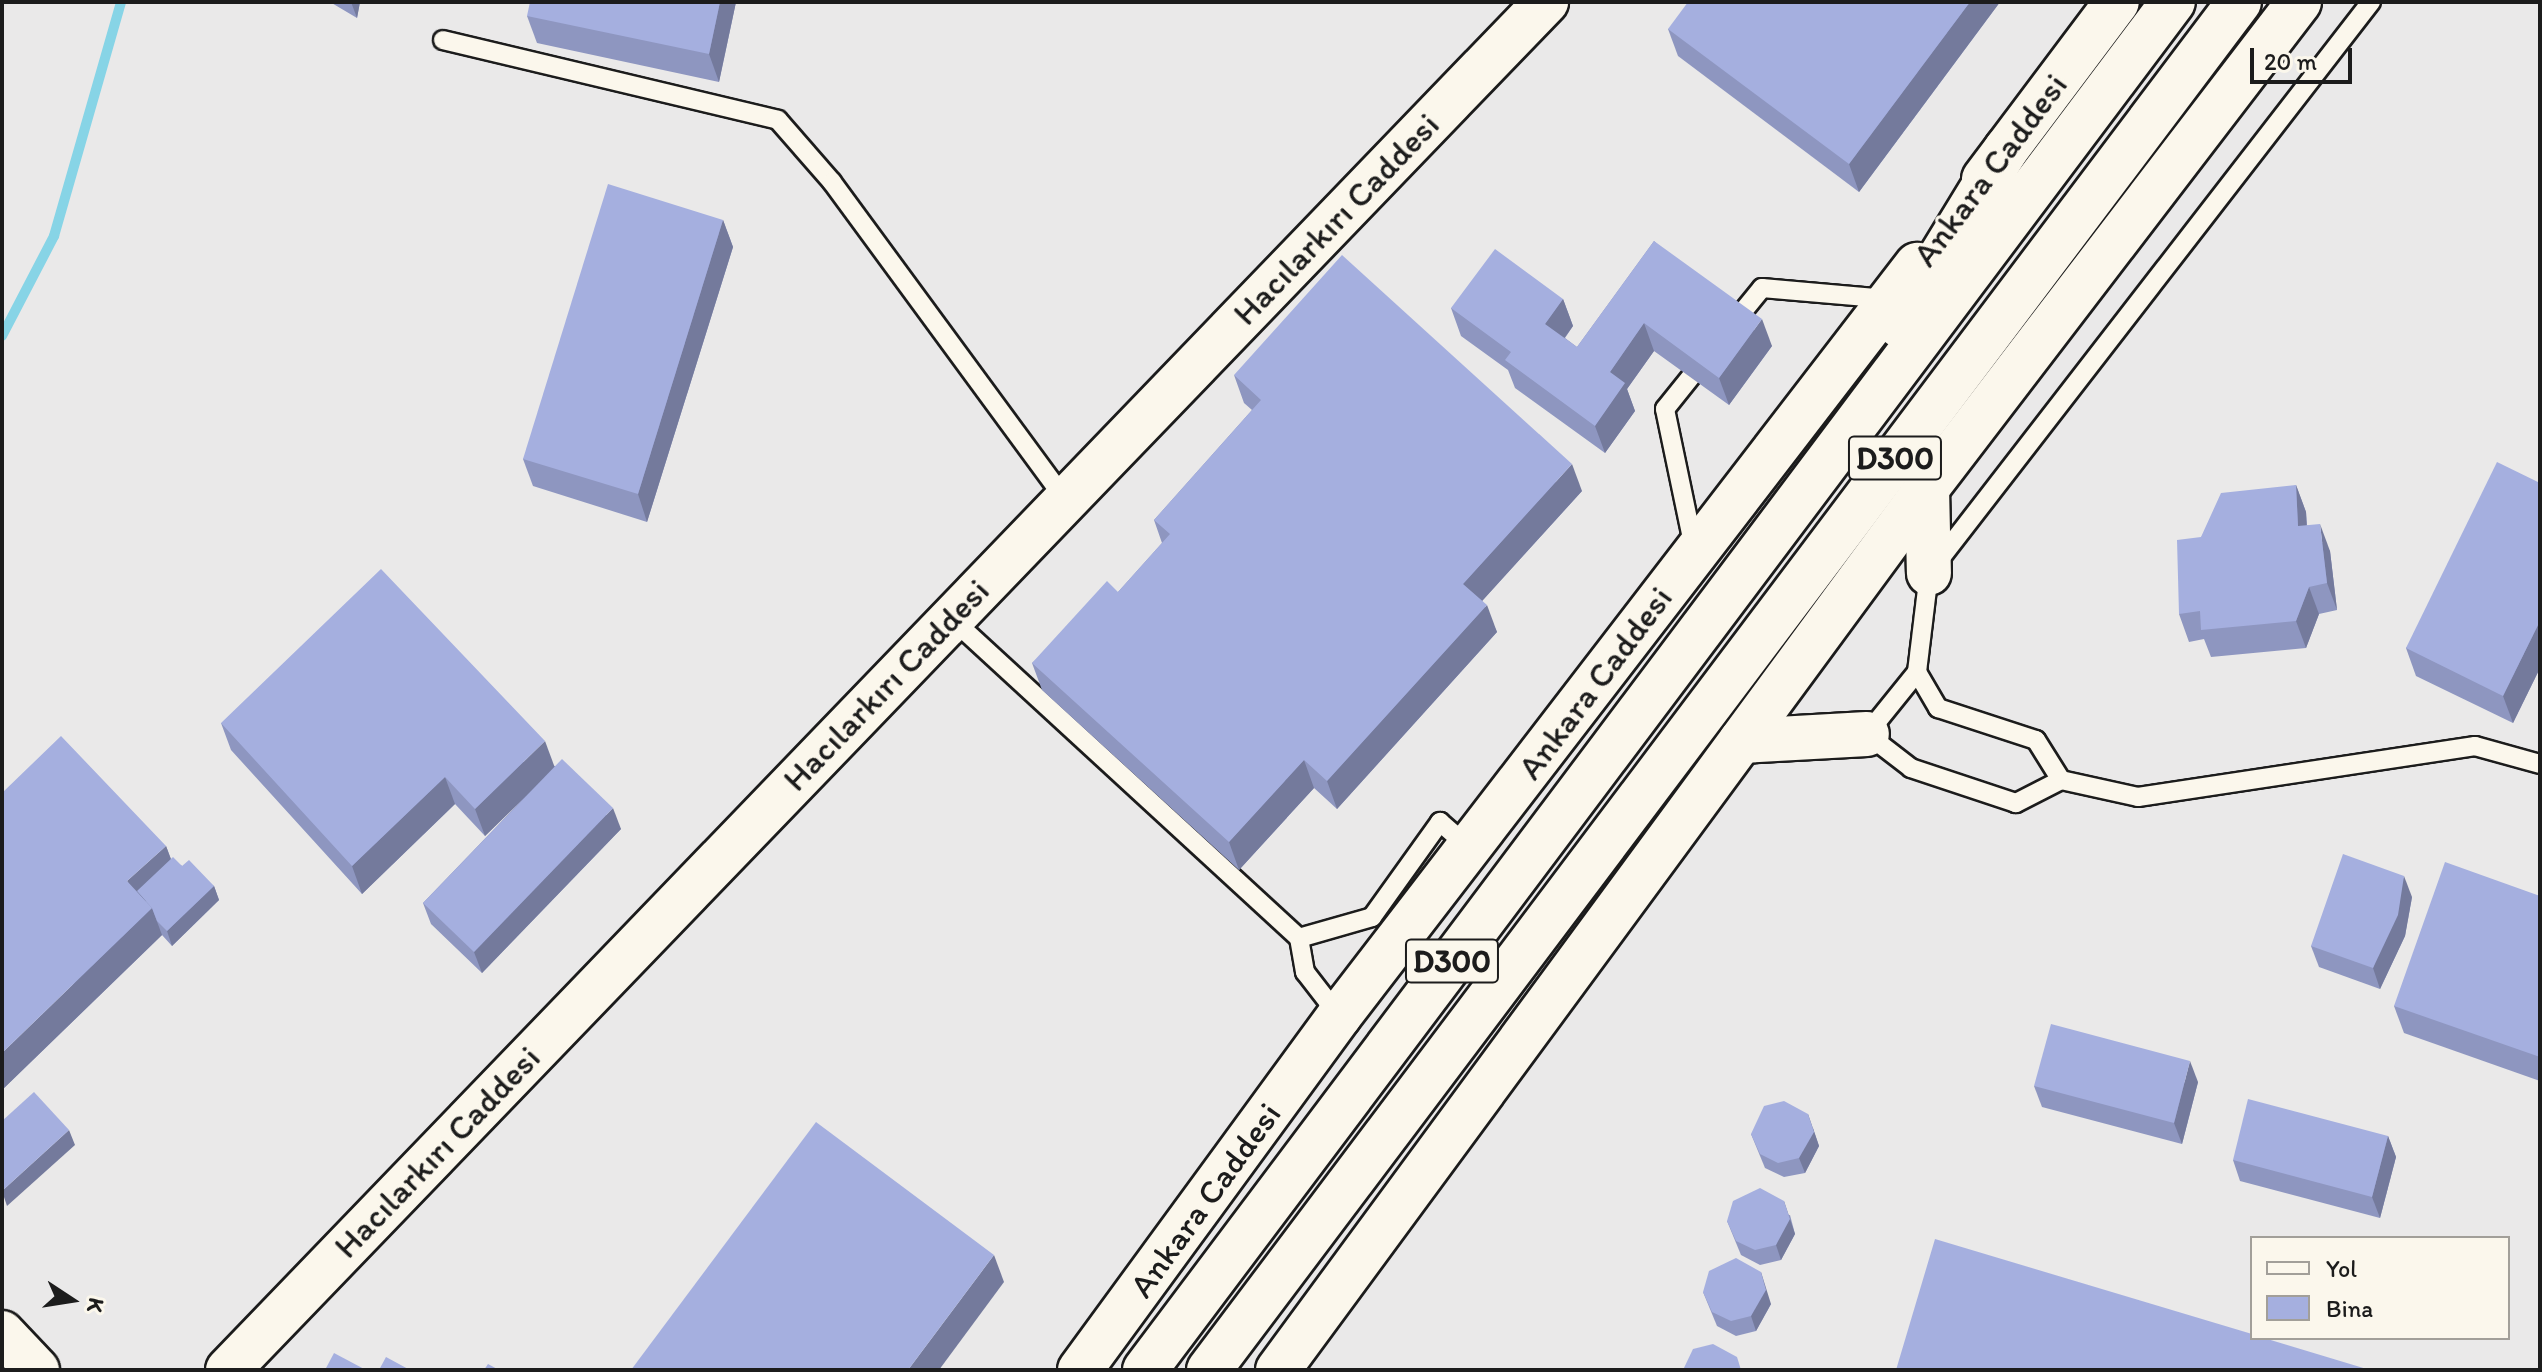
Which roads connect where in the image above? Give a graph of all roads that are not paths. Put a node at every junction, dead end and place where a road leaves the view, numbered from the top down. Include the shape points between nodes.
1 (1546, 2) edge
2 (2117, 2) edge
3 (2173, 2) edge
4 (2239, 2) edge
5 (2299, 2) edge
6 (2371, 2) edge
7 (443, 40) dead end
8 (2007, 148) junction
9 (1891, 299) junction
10 (1927, 488) junction
11 (1065, 499) junction
12 (1695, 550) junction
13 (1760, 552) junction
14 (1929, 573) junction
15 (950, 617) junction
16 (1917, 672) junction
17 (1867, 734) junction
18 (1741, 741) junction
19 (2540, 764) edge
20 (2061, 780) junction
21 (1471, 849) junction
22 (1299, 938) junction
23 (1339, 1016) junction
24 (2, 1333) edge
25 (37, 1370) edge
26 (228, 1370) edge
27 (1080, 1370) edge
28 (1145, 1370) edge
29 (1209, 1370) edge
30 (1278, 1370) edge

1 - 11 main road, Hacılarkırı Caddesi
2 - 8 main road, Ankara Caddesi
3 - 13 main road, Ankara Caddesi / D300
4 - 29 main road, D300
5 - 10 main road
6 - 14 lane
7 - 11 lane via 778,120 832,182
8 - 9 main road, Ankara Caddesi
8 - 13 main road
9 - 12 main road, Ankara Caddesi
9 - 12 lane via 1762,288 1665,409
10 - 14 main road
10 - 18 main road
11 - 15 main road, Hacılarkırı Caddesi
12 - 21 main road, Ankara Caddesi
13 - 28 main road, Ankara Caddesi / D300
14 - 16 lane
15 - 22 lane
15 - 26 main road, Hacılarkırı Caddesi
16 - 17 lane
16 - 20 lane via 1938,708 2036,740
17 - 18 main road
17 - 20 lane via 1911,768 2016,803
18 - 30 main road
19 - 20 lane via 2475,746 2138,797
21 - 22 lane via 1440,822 1372,917
21 - 23 main road, Ankara Caddesi
22 - 23 lane via 1305,972
23 - 27 main road, Ankara Caddesi
24 - 25 main road

